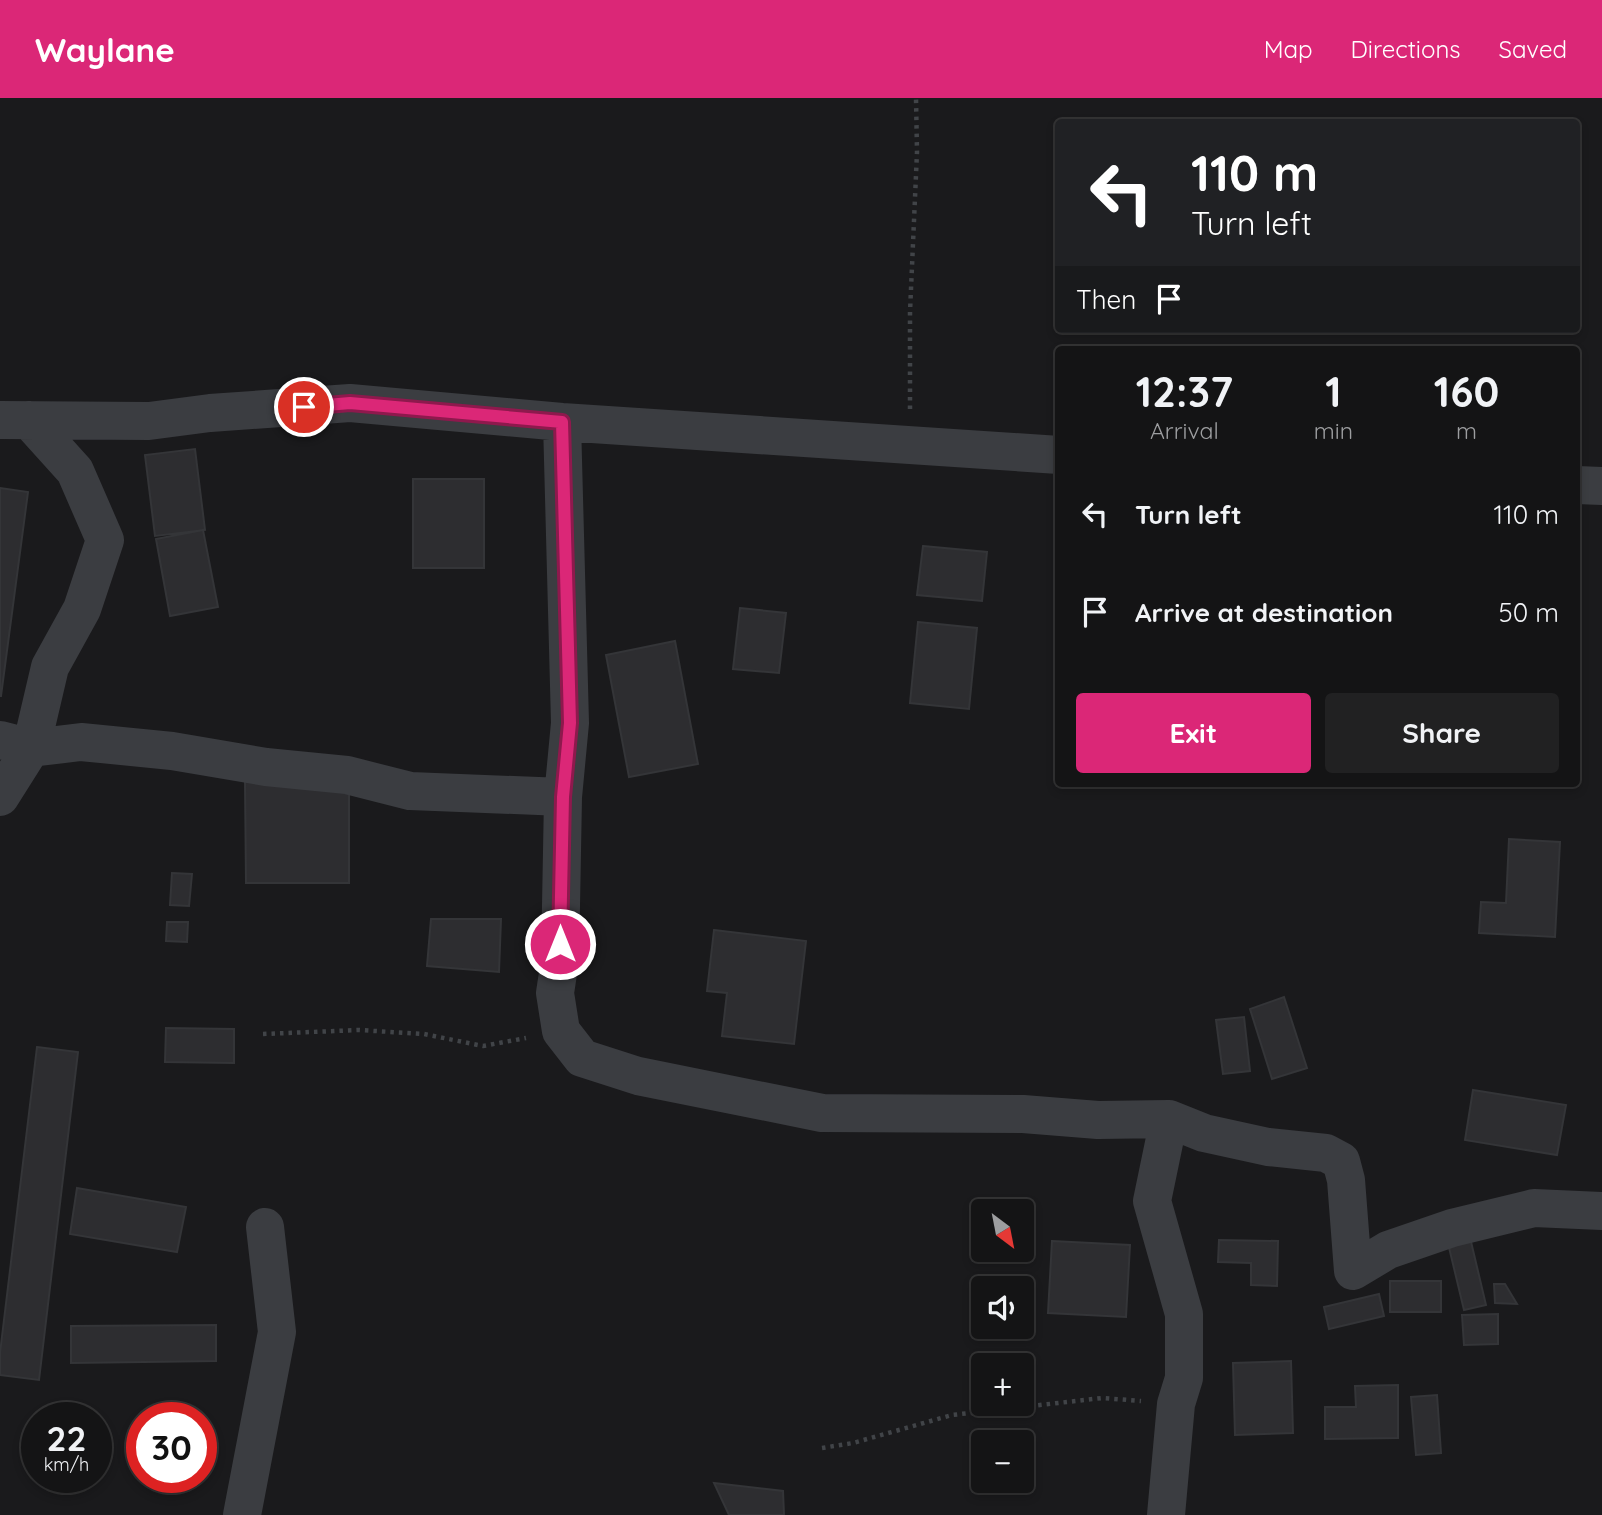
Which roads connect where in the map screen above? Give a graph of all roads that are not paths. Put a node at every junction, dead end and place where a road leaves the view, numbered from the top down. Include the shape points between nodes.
1 (14, 420) edge
2 (562, 422) junction
3 (1055, 455) edge
4 (1580, 485) edge
5 (1602, 486) edge
6 (16, 744) edge
7 (0, 797) edge
8 (563, 797) junction
9 (1169, 1119) junction
10 (1602, 1212) edge
11 (265, 1227) dead end
12 (242, 1515) edge
13 (1166, 1515) edge

1 - 2 street via 149,421 350,403
1 - 6 street via 75,471 105,540 82,609
2 - 3 street
2 - 8 street via 570,723
4 - 5 street
6 - 7 street
6 - 8 street via 80,742 172,751 348,775 410,791
8 - 9 street via 560,960 555,993 561,1031 582,1058 638,1076 822,1113
9 - 10 street via 1204,1133 1326,1153 1341,1161 1353,1271 1388,1250 1534,1208
9 - 13 street via 1152,1202 1184,1314 1184,1378 1176,1404
11 - 12 street via 277,1332

